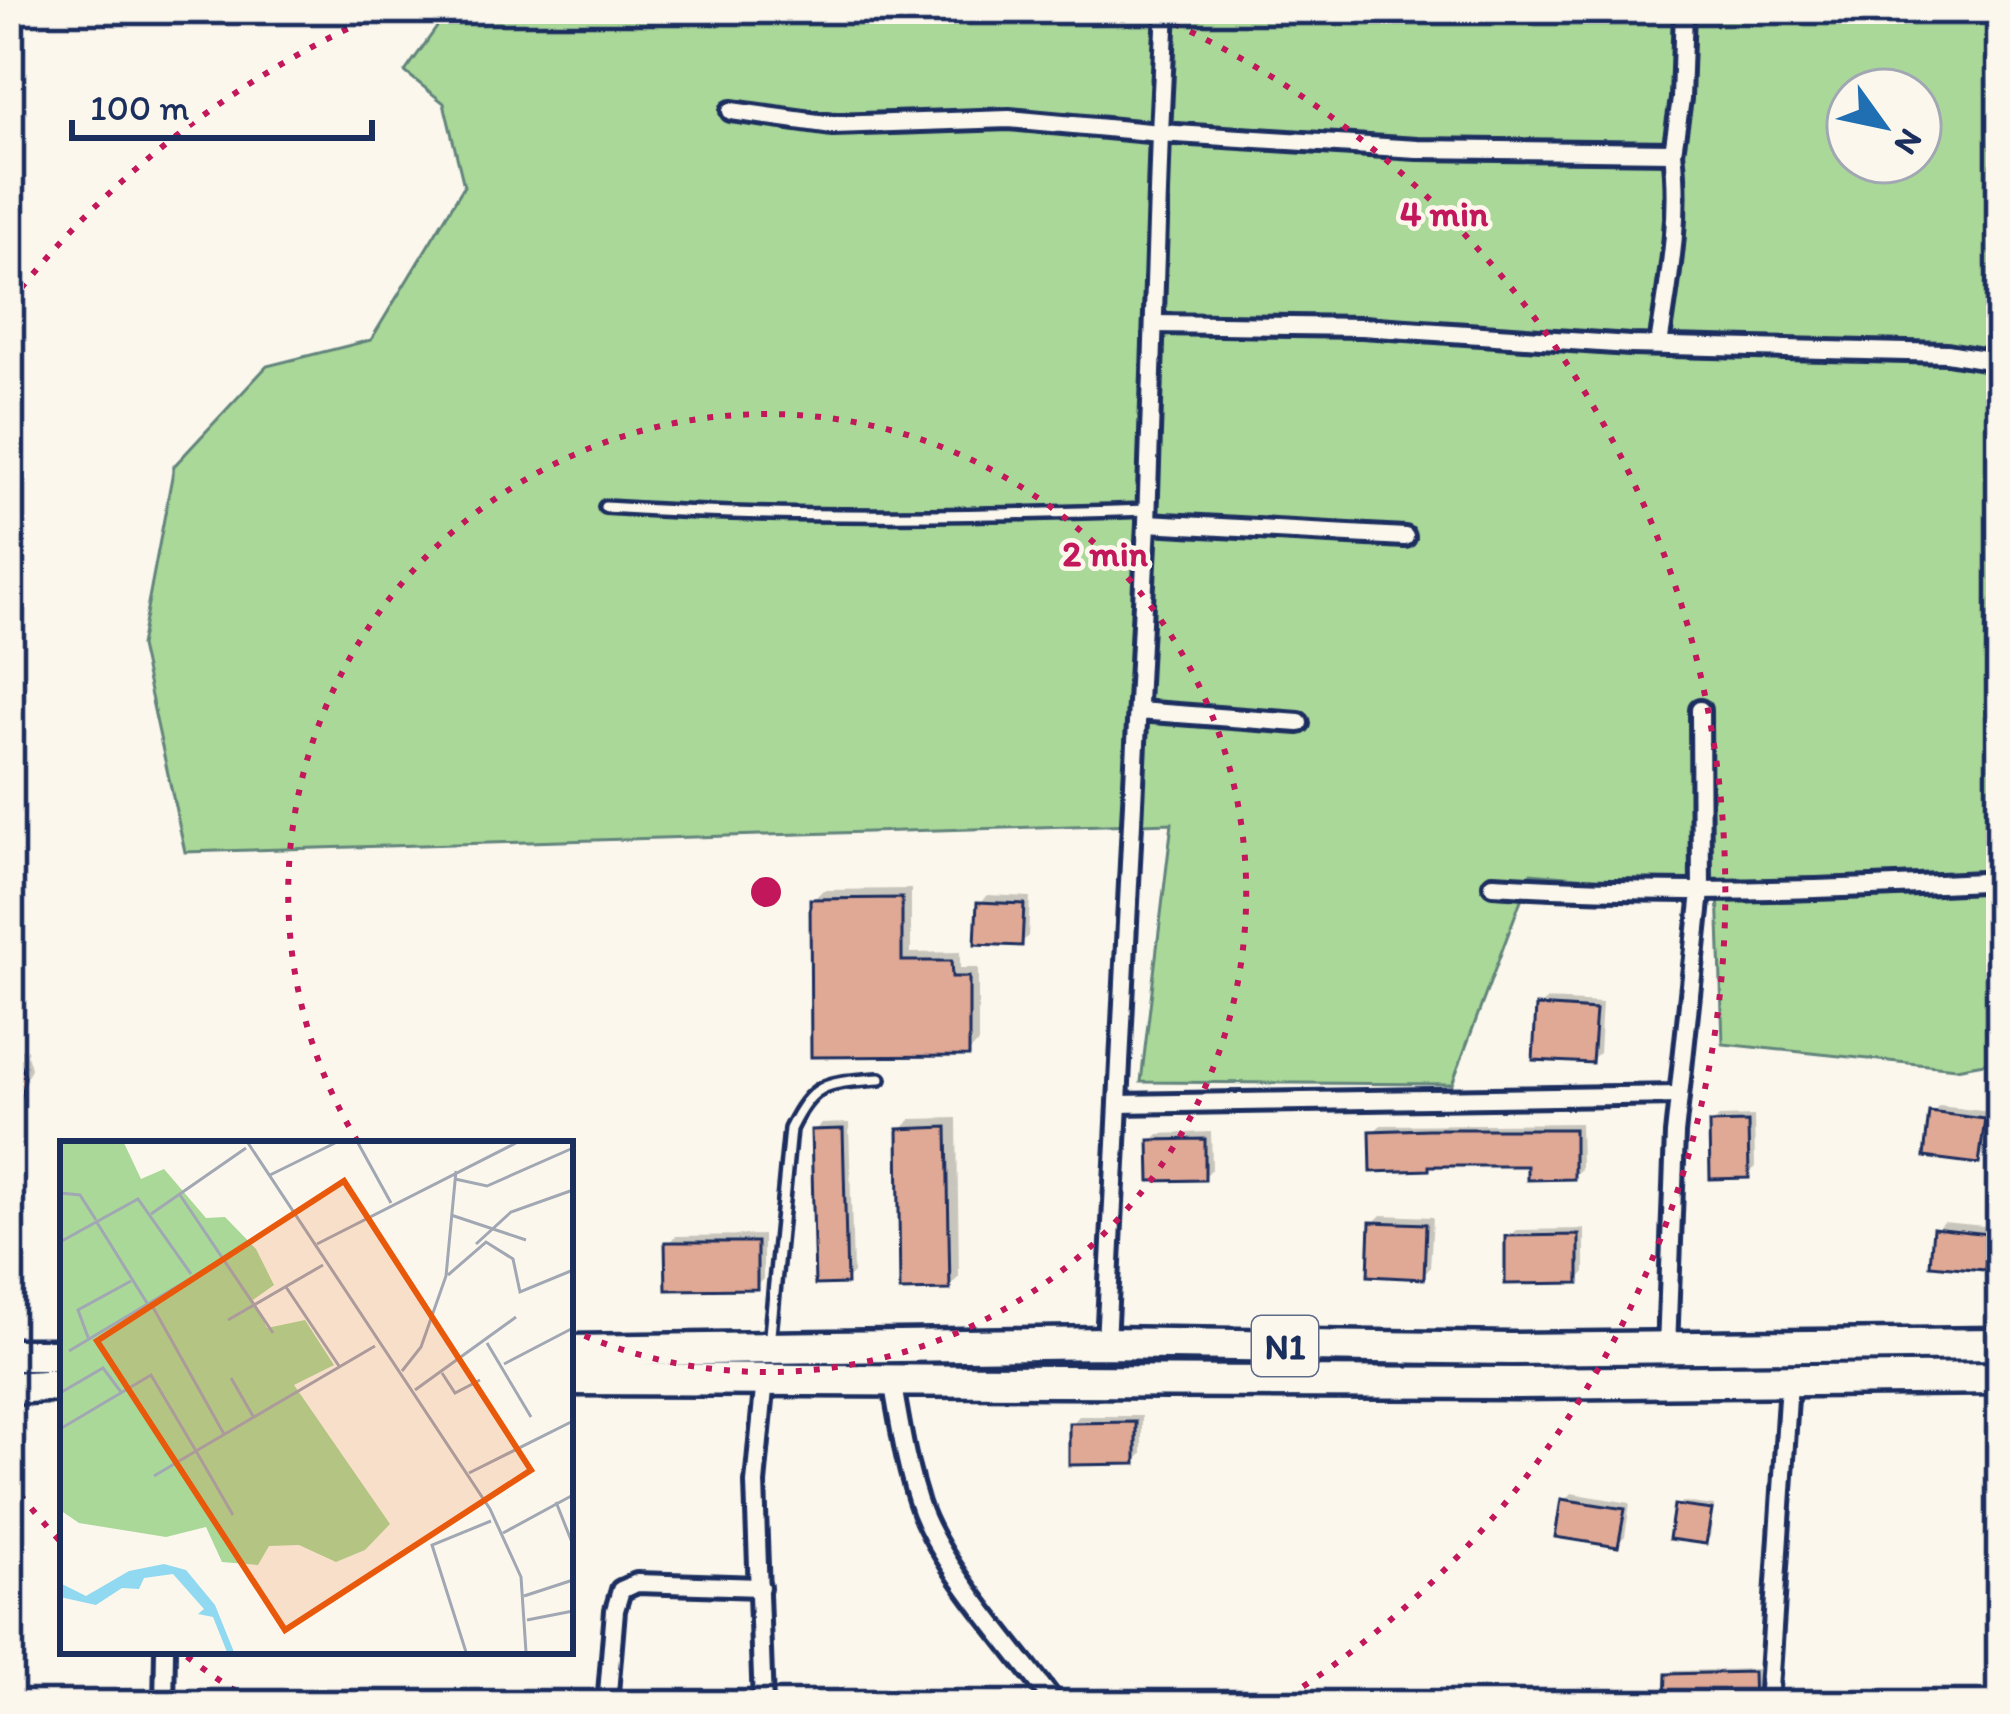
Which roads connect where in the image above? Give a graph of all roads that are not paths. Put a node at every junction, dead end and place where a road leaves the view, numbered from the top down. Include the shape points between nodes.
1 (1166, 9) edge
2 (1684, 9) edge
3 (731, 112) dead end
4 (1160, 134) junction
5 (1673, 152) junction
6 (1156, 324) junction
7 (1659, 345) junction
8 (2001, 362) edge
9 (605, 507) dead end
10 (1148, 516) junction
11 (1406, 538) dead end
12 (1700, 710) dead end
13 (1138, 711) junction
14 (1298, 723) dead end
15 (2001, 881) edge
16 (1493, 885) dead end
17 (1701, 892) junction
18 (880, 1078) dead end
19 (1679, 1095) junction
20 (1118, 1104) junction
21 (1106, 1343) junction
22 (2001, 1344) edge
23 (886, 1348) junction
24 (1667, 1348) junction
25 (573, 1351) edge
26 (9, 1355) edge
27 (60, 1355) edge
28 (766, 1364) junction
29 (2001, 1378) edge
30 (573, 1379) edge
31 (892, 1381) junction
32 (1790, 1383) junction
33 (60, 1385) edge
34 (9, 1388) edge
35 (760, 1587) junction
36 (165, 1654) edge
37 (164, 1705) edge
38 (607, 1705) edge
39 (763, 1705) edge
40 (1056, 1705) edge
41 (1768, 1705) edge

1 - 4 street
2 - 5 street
3 - 4 street via 833,125 1010,119
4 - 5 street
4 - 6 street
5 - 7 street via 1674,248
6 - 7 street
6 - 10 street
7 - 8 street via 1947,353
9 - 10 lane
10 - 11 street
10 - 13 street
12 - 17 street
13 - 14 street
13 - 20 street
15 - 17 street
16 - 17 street
17 - 19 street
18 - 28 lane via 814,1090 790,1129
19 - 20 street
19 - 24 street
20 - 21 street
21 - 23 highway, N1
21 - 24 highway, N1
22 - 24 highway, N1
23 - 28 highway, N1
23 - 31 street
25 - 28 highway, N1
26 - 27 highway
28 - 30 highway, N1
28 - 31 highway, N1
28 - 35 street via 755,1483
29 - 32 highway, N1
31 - 32 highway, N1
31 - 40 street via 928,1526
32 - 41 street
33 - 34 highway
35 - 38 street via 637,1583 621,1590
35 - 39 street
36 - 37 street

